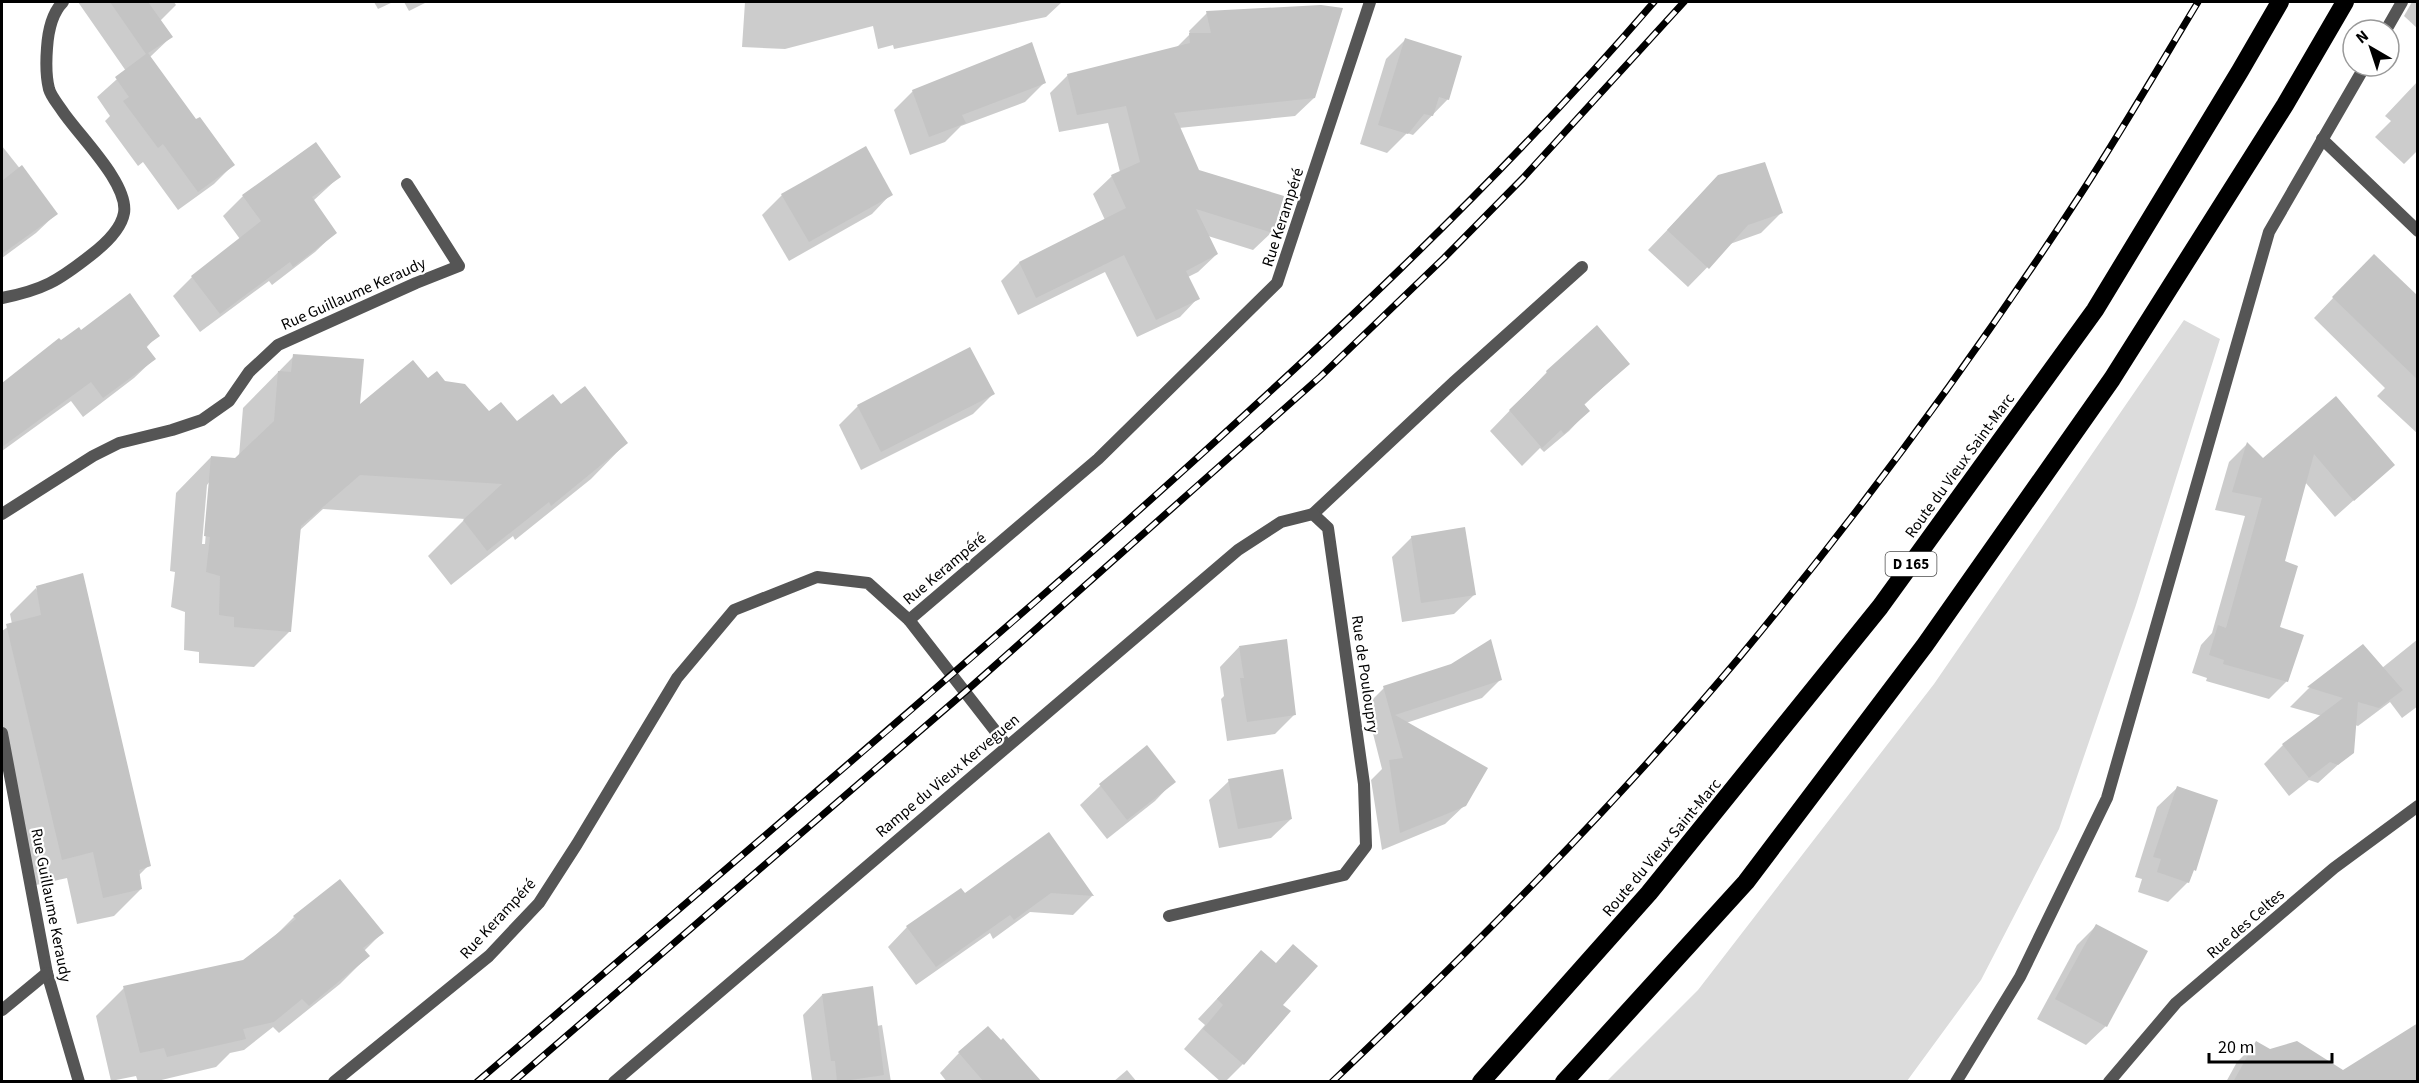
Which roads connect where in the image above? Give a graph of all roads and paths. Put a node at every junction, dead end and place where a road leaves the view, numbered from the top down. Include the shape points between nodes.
1 (63, 2) edge
2 (1370, 2) edge
3 (2280, 2) edge
4 (2345, 2) edge
5 (2402, 2) edge
6 (2393, 18) edge
7 (2358, 78) edge
8 (2322, 139) junction
9 (407, 184) dead end
10 (2418, 231) edge
11 (1582, 267) dead end
12 (2, 298) edge
13 (2, 514) edge
14 (1312, 514) junction
15 (909, 620) junction
16 (2, 733) edge
17 (1006, 746) junction
18 (2418, 806) edge
19 (1169, 916) dead end
20 (47, 973) junction
21 (2, 1010) edge
22 (2114, 1080) edge
23 (79, 1082) edge
24 (334, 1082) edge
25 (614, 1082) edge
26 (1481, 1082) edge
27 (1564, 1082) edge
28 (1956, 1082) edge

1 - 12 street via 48,35 50,90 116,182 124,199 124,214 105,244 63,277 32,292
2 - 15 street, Rue Kerampéré via 1277,283 1098,459
3 - 26 highway, Route du Vieux Saint-Marc / D 165 via 2095,310 1880,607 1649,893
4 - 27 highway via 2285,105 2112,379 1925,645 1746,882
5 - 6 street
7 - 8 street
8 - 10 street
8 - 28 street via 2269,232 2107,798 2020,977
9 - 13 street, Rue Guillaume Keraudy via 459,266 278,345 249,372 229,401 202,420 119,443
11 - 14 street
14 - 17 street, Rampe du Vieux Kerveguen via 1281,522 1238,550
14 - 19 street, Rue de Pouloupry via 1328,528 1364,784 1366,846 1344,875
15 - 17 street
15 - 24 street, Rue Kerampéré via 868,583 817,577 734,610 677,678 539,903 489,956
16 - 20 street, Rue Guillaume Keraudy
17 - 25 street, Rampe du Vieux Kerveguen
18 - 22 street, Rue des Celtes via 2334,868 2176,1003
20 - 21 street
20 - 23 street, Rue Guillaume Keraudy

